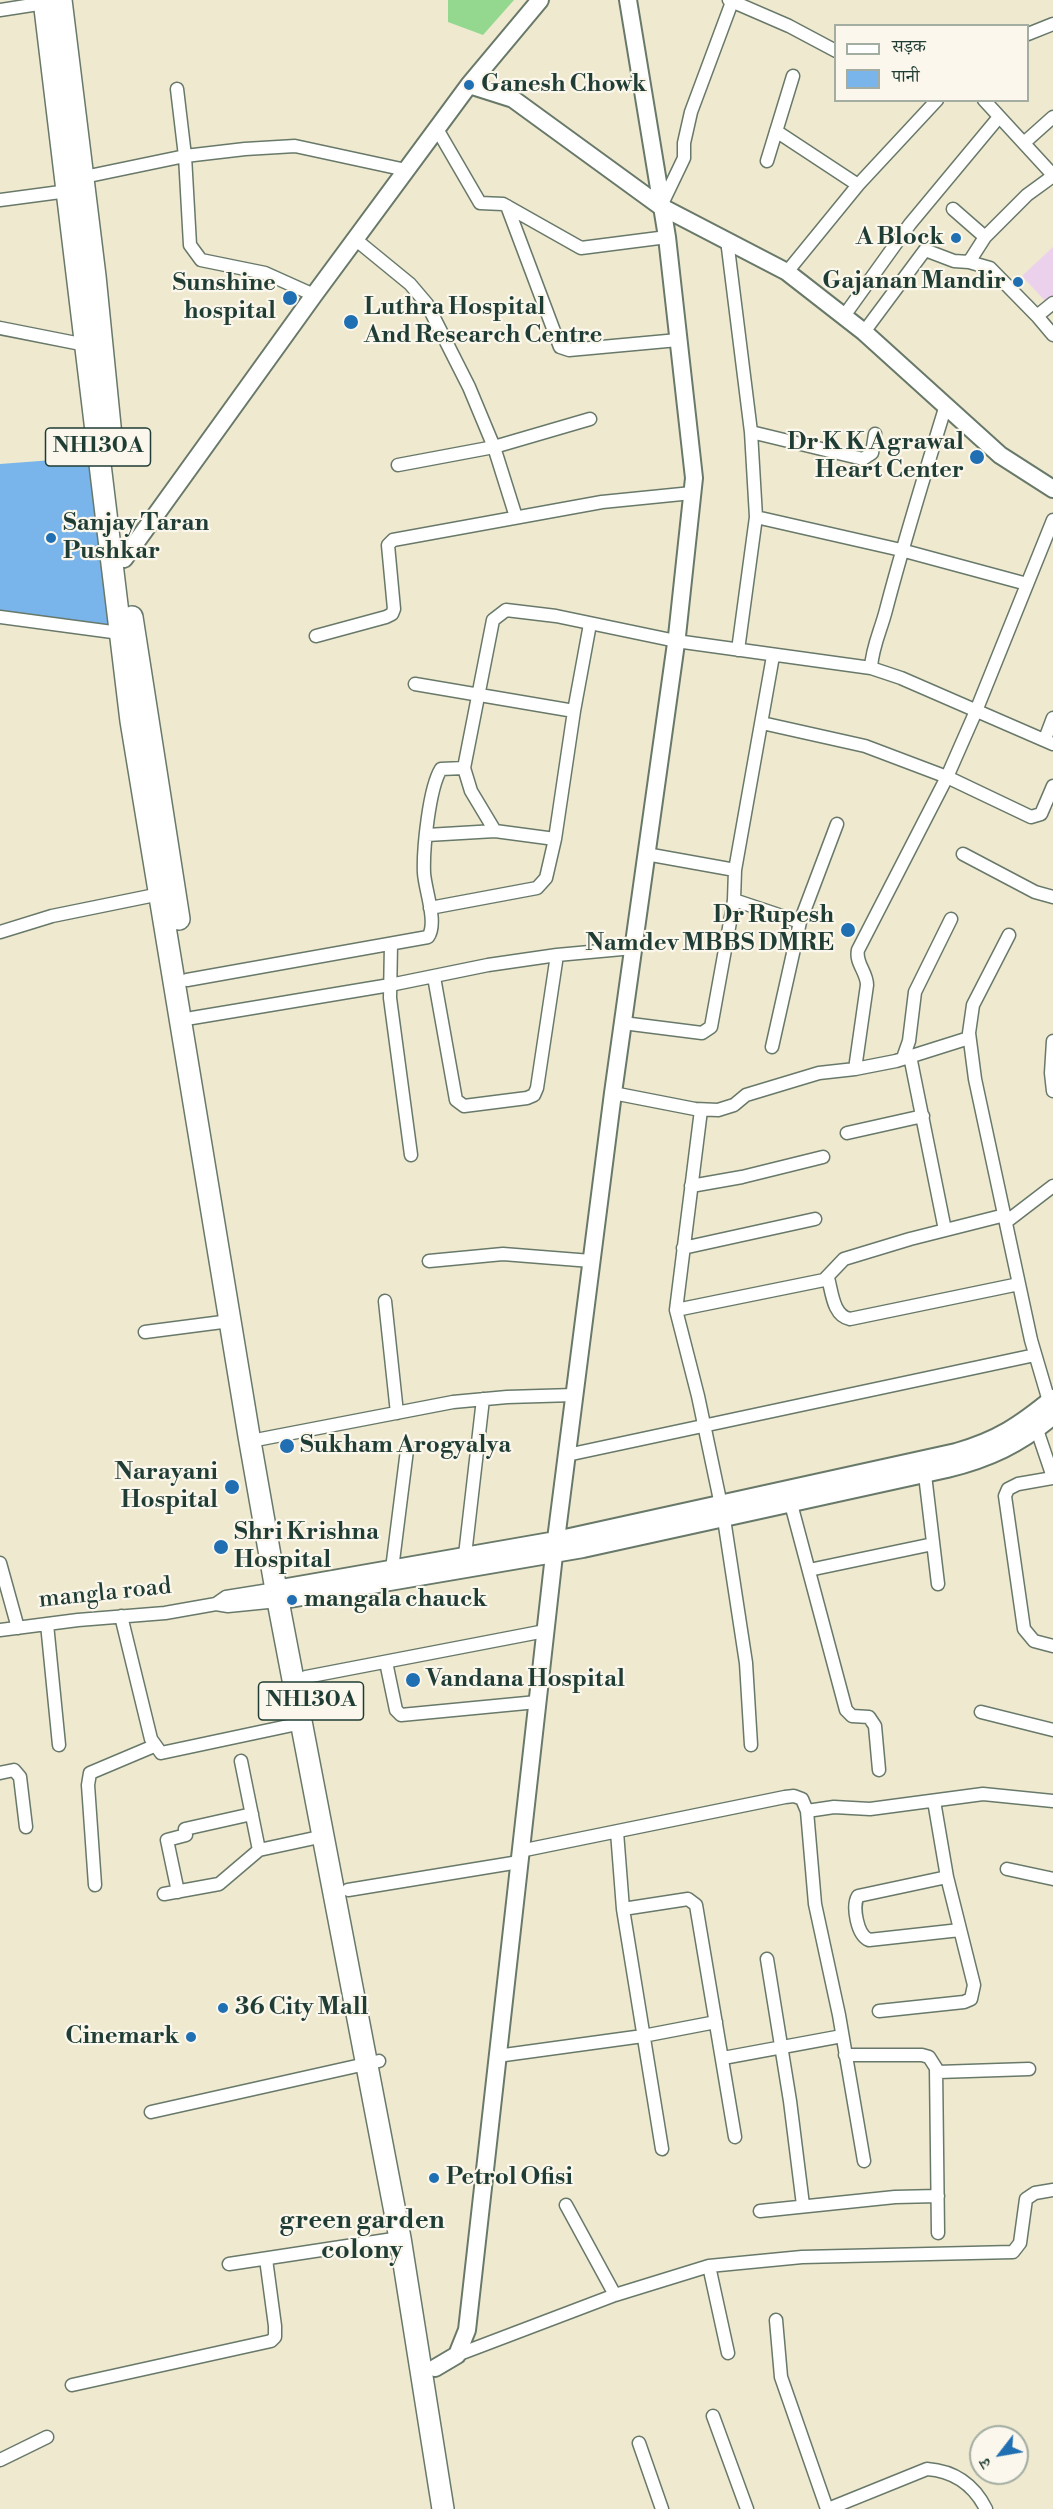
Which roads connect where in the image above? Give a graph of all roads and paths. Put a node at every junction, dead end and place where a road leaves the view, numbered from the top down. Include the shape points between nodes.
1 (540, 0) edge
2 (628, 0) edge
3 (50, 1) edge
4 (730, 1) edge
5 (0, 10) edge
6 (1053, 24) edge
7 (1029, 34) edge
8 (834, 50) edge
9 (792, 75) dead end
10 (469, 85) junction
11 (177, 89) dead end
12 (933, 102) edge
13 (986, 102) edge
14 (999, 117) junction
15 (1053, 117) edge
16 (437, 129) junction
17 (776, 131) junction
18 (1025, 142) junction
19 (185, 156) junction
20 (767, 161) dead end
21 (406, 170) junction
22 (1053, 176) edge
23 (76, 184) junction
24 (858, 185) junction
25 (0, 200) edge
26 (507, 206) junction
27 (660, 206) junction
28 (953, 209) dead end
29 (667, 237) junction
30 (985, 237) junction
31 (355, 239) junction
32 (727, 240) junction
33 (969, 262) junction
34 (787, 272) junction
35 (314, 295) junction
36 (1053, 303) edge
37 (844, 316) junction
38 (1037, 316) junction
39 (0, 328) edge
40 (864, 332) junction
41 (1053, 335) edge
42 (678, 340) junction
43 (86, 345) junction
44 (945, 405) junction
45 (590, 419) dead end
46 (751, 432) junction
47 (875, 434) dead end
48 (494, 447) junction
49 (398, 465) dead end
50 (1053, 489) edge
51 (692, 494) junction
52 (516, 517) junction
53 (756, 517) junction
54 (1053, 520) edge
55 (901, 550) junction
56 (124, 559) junction
57 (1027, 584) junction
58 (0, 617) edge
59 (590, 624) junction
60 (120, 633) junction
61 (316, 636) dead end
62 (676, 641) junction
63 (738, 650) junction
64 (773, 656) junction
65 (871, 668) junction
66 (415, 684) dead end
67 (479, 695) junction
68 (574, 711) junction
69 (976, 711) junction
70 (1053, 718) edge
71 (762, 723) junction
72 (1049, 741) edge
73 (464, 768) junction
74 (946, 777) junction
75 (1053, 786) edge
76 (837, 824) dead end
77 (495, 831) junction
78 (427, 835) junction
79 (555, 839) junction
80 (646, 854) junction
81 (963, 854) dead end
82 (735, 870) junction
83 (168, 892) junction
84 (1053, 897) edge
85 (734, 900) junction
86 (430, 908) junction
87 (951, 919) dead end
88 (800, 921) junction
89 (0, 932) edge
90 (1009, 935) dead end
91 (391, 944) junction
92 (633, 948) junction
93 (557, 955) junction
94 (434, 976) junction
95 (187, 980) junction
96 (390, 985) junction
97 (192, 1018) junction
98 (623, 1023) junction
99 (969, 1038) junction
100 (1053, 1041) edge
101 (772, 1047) dead end
102 (907, 1057) junction
103 (855, 1069) junction
104 (1053, 1091) edge
105 (613, 1093) junction
106 (701, 1110) junction
107 (922, 1116) junction
108 (847, 1133) dead end
109 (411, 1155) dead end
110 (823, 1157) dead end
111 (691, 1186) junction
112 (1053, 1186) edge
113 (1005, 1218) junction
114 (815, 1219) dead end
115 (220, 1230) junction
116 (945, 1230) junction
117 (683, 1248) junction
118 (429, 1261) dead end
119 (591, 1261) junction
120 (828, 1278) junction
121 (1019, 1284) junction
122 (385, 1301) dead end
123 (676, 1310) junction
124 (230, 1321) junction
125 (145, 1332) dead end
126 (1035, 1355) junction
127 (574, 1395) junction
128 (483, 1399) junction
129 (1052, 1407) edge
130 (397, 1413) junction
131 (1034, 1422) junction
132 (704, 1425) junction
133 (261, 1439) junction
134 (407, 1450) dead end
135 (567, 1455) junction
136 (925, 1475) junction
137 (1053, 1477) edge
138 (791, 1504) junction
139 (722, 1512) junction
140 (933, 1544) junction
141 (555, 1547) junction
142 (465, 1555) junction
143 (0, 1563) edge
144 (392, 1569) junction
145 (809, 1570) junction
146 (938, 1584) dead end
147 (284, 1594) junction
148 (121, 1616) junction
149 (47, 1624) junction
150 (18, 1628) junction
151 (0, 1630) edge
152 (545, 1631) junction
153 (1053, 1646) edge
154 (386, 1662) junction
155 (306, 1677) junction
156 (537, 1702) junction
157 (981, 1712) dead end
158 (303, 1723) junction
159 (1053, 1730) edge
160 (59, 1745) dead end
161 (751, 1745) dead end
162 (154, 1746) junction
163 (241, 1761) dead end
164 (879, 1770) dead end
165 (0, 1773) edge
166 (934, 1801) junction
167 (1053, 1801) edge
168 (807, 1811) junction
169 (252, 1814) junction
170 (26, 1827) dead end
171 (617, 1832) junction
172 (330, 1842) junction
173 (259, 1850) junction
174 (519, 1856) junction
175 (1007, 1869) dead end
176 (948, 1877) junction
177 (1053, 1879) edge
178 (95, 1885) dead end
179 (348, 1890) junction
180 (178, 1892) junction
181 (164, 1894) dead end
182 (623, 1909) junction
183 (960, 1930) junction
184 (767, 1959) dead end
185 (879, 2011) dead end
186 (716, 2022) junction
187 (643, 2036) junction
188 (842, 2036) junction
189 (781, 2046) junction
190 (845, 2055) junction
191 (497, 2056) junction
192 (723, 2058) junction
193 (374, 2063) junction
194 (1029, 2069) dead end
195 (938, 2073) junction
196 (152, 2112) dead end
197 (735, 2136) dead end
198 (662, 2149) dead end
199 (864, 2161) dead end
200 (1053, 2190) edge
201 (938, 2196) junction
202 (566, 2205) dead end
203 (803, 2205) junction
204 (760, 2211) dead end
205 (938, 2233) dead end
206 (400, 2238) junction
207 (266, 2259) junction
208 (229, 2264) dead end
209 (709, 2266) junction
210 (615, 2295) junction
211 (776, 2320) dead end
212 (728, 2353) dead end
213 (457, 2355) junction
214 (435, 2368) junction
215 (72, 2385) dead end
216 (713, 2416) dead end
217 (47, 2437) dead end
218 (639, 2443) dead end
219 (0, 2460) edge
220 (443, 2509) edge
221 (455, 2509) edge
222 (662, 2509) edge
223 (747, 2509) edge
224 (827, 2509) edge
225 (986, 2509) edge

1 - 10 street
2 - 27 street
3 - 5 street
3 - 23 highway, NH130A
4 - 8 street
4 - 27 street via 691,112 684,158
6 - 7 street
9 - 17 street
10 - 16 street
10 - 27 street via 513,99
11 - 19 street
12 - 24 street
13 - 14 street
14 - 18 street
14 - 37 street via 910,224
15 - 18 street
16 - 21 street
16 - 26 street via 479,203 498,202
17 - 20 street
17 - 24 street
18 - 22 street
19 - 21 street via 304,146
19 - 23 street
19 - 35 street via 190,245 201,260 265,273
21 - 31 street
22 - 30 street via 1027,195
23 - 25 street
23 - 43 highway, NH130A
23 - 56 highway, NH130A
24 - 34 street
26 - 29 street via 581,248
26 - 42 street via 560,347 569,350
27 - 29 street
27 - 32 street
28 - 30 street
29 - 42 street
30 - 33 street
31 - 35 street
31 - 48 street via 410,284 427,304
32 - 34 street
32 - 46 street
33 - 38 street via 990,268
33 - 40 street via 925,250
34 - 37 street
35 - 56 street
36 - 38 street
37 - 40 street
38 - 41 street
39 - 43 street
40 - 44 street
42 - 51 street via 694,478
43 - 60 highway, NH130A
44 - 50 street via 1000,455
44 - 55 street
45 - 48 street
46 - 47 street via 863,459 872,453
46 - 53 street
48 - 49 street
48 - 52 street
51 - 52 street via 602,502
51 - 62 street
52 - 61 street via 393,540 388,545 392,614
53 - 55 street
53 - 63 street
54 - 57 street
55 - 57 street
55 - 65 street via 871,655
56 - 83 highway, NH130A
57 - 69 street
58 - 60 street
59 - 62 street
59 - 67 street via 556,616 502,612 493,620
59 - 68 street
60 - 83 highway, NH130A via 131,721
62 - 63 street
62 - 80 street
63 - 64 street
64 - 65 street
64 - 71 street
65 - 69 street
66 - 67 street
67 - 68 street
67 - 73 street
68 - 79 street
69 - 72 street
69 - 74 street
70 - 72 street
71 - 74 street via 865,746
71 - 82 street
73 - 77 street via 471,791
73 - 78 street via 444,767 439,771 432,785
74 - 75 street via 1031,817 1041,813
74 - 103 street via 857,953 867,985
76 - 88 street
77 - 78 street
77 - 79 street
78 - 86 street via 424,870
79 - 86 street via 546,878 540,887
80 - 82 street
80 - 92 street
81 - 84 street via 1035,892
82 - 85 street
83 - 89 street via 52,916
83 - 95 highway, NH130A
83 - 115 highway, NH130A
85 - 88 street
85 - 98 street via 708,1030
86 - 91 street via 428,937
87 - 102 street via 915,992
88 - 101 street
90 - 99 street via 973,1005
91 - 95 street
91 - 96 street
92 - 93 street
92 - 98 street
93 - 94 street
93 - 94 street via 537,1088 527,1098 464,1106 456,1100
94 - 96 street
95 - 97 highway, NH130A
96 - 97 street
96 - 109 street
97 - 115 highway, NH130A
98 - 105 street
99 - 102 street
99 - 113 street
100 - 104 street
102 - 103 street
102 - 107 street
103 - 106 street via 819,1072 746,1095 726,1108
105 - 106 street
105 - 119 street
106 - 111 street
107 - 108 street
107 - 116 street
110 - 111 street
111 - 117 street
112 - 113 street
113 - 116 street
113 - 121 street
114 - 117 street
115 - 124 highway, NH130A
115 - 133 highway, NH130A
116 - 120 street via 844,1259
117 - 123 street
118 - 119 street via 503,1254
119 - 127 street
120 - 121 street via 837,1311 850,1319
120 - 123 street
121 - 126 street
122 - 130 street
123 - 132 street
124 - 125 street
124 - 147 highway, NH130A
126 - 129 street
126 - 132 street
127 - 128 street
127 - 135 street
128 - 130 street
128 - 142 street
129 - 131 street
130 - 133 street
131 - 136 street via 1017,1444 996,1455
131 - 137 street
131 - 139 street via 967,1449
132 - 135 street
132 - 139 street
133 - 147 highway, NH130A
134 - 144 street
135 - 141 street
136 - 138 street
136 - 140 street
137 - 153 street via 1018,1484 1008,1489 1005,1496 1024,1629 1034,1641
138 - 139 street
138 - 145 street
139 - 141 street
139 - 161 street via 746,1663
140 - 145 street
140 - 146 street
141 - 142 street
141 - 147 street
141 - 152 street
142 - 144 street
143 - 150 street
144 - 147 street
145 - 164 street via 846,1710 874,1723
147 - 148 street, mangla road via 228,1606 216,1604
147 - 155 highway, NH130A
147 - 158 highway, NH130A
148 - 149 street, mangla road
148 - 162 street
149 - 150 street, mangla road
149 - 160 street
150 - 151 street, mangla road
152 - 154 street
152 - 156 street
154 - 155 street
154 - 156 street via 396,1710 401,1715
155 - 172 highway, NH130A
156 - 174 street
157 - 159 street
158 - 162 street via 167,1753
158 - 172 highway, NH130A
162 - 178 street via 90,1773
163 - 169 street
165 - 170 street via 14,1770 20,1777
166 - 167 street via 983,1794
166 - 168 street
166 - 176 street
168 - 171 street via 804,1800 794,1796
168 - 188 street via 815,1904
169 - 173 street
169 - 180 street via 185,1829 186,1835 167,1840
171 - 174 street
171 - 182 street
172 - 173 street
172 - 179 highway, NH130A
172 - 193 highway, NH130A
173 - 180 street via 219,1884
174 - 179 street
174 - 191 street
175 - 177 street
176 - 183 street
176 - 183 street via 858,1896 855,1902 861,1933 869,1940
179 - 193 highway, NH130A
180 - 181 street
182 - 186 street via 688,1899 694,1903
182 - 187 street
183 - 185 street via 974,1985 971,1999
184 - 189 street
186 - 187 street
186 - 192 street
187 - 191 street
187 - 198 street
188 - 189 street
188 - 190 street
189 - 192 street
189 - 203 street
190 - 195 street via 922,2055 932,2060
190 - 199 street
191 - 213 street via 467,2330
192 - 197 street
193 - 196 street
193 - 206 highway, NH130A
193 - 214 highway, NH130A via 414,2235
194 - 195 street
195 - 201 street
200 - 209 street via 1026,2199 1020,2242 1013,2252 774,2259
201 - 203 street
201 - 205 street
202 - 210 street
203 - 204 street
206 - 207 street
206 - 220 highway, NH130A
207 - 208 street
207 - 215 street via 275,2326 271,2341
209 - 210 street
209 - 212 street
210 - 213 street
211 - 224 street via 781,2377
213 - 214 street
214 - 221 highway, NH130A
216 - 223 street
217 - 219 street
218 - 222 street
224 - 225 street via 927,2469 941,2470 971,2487

